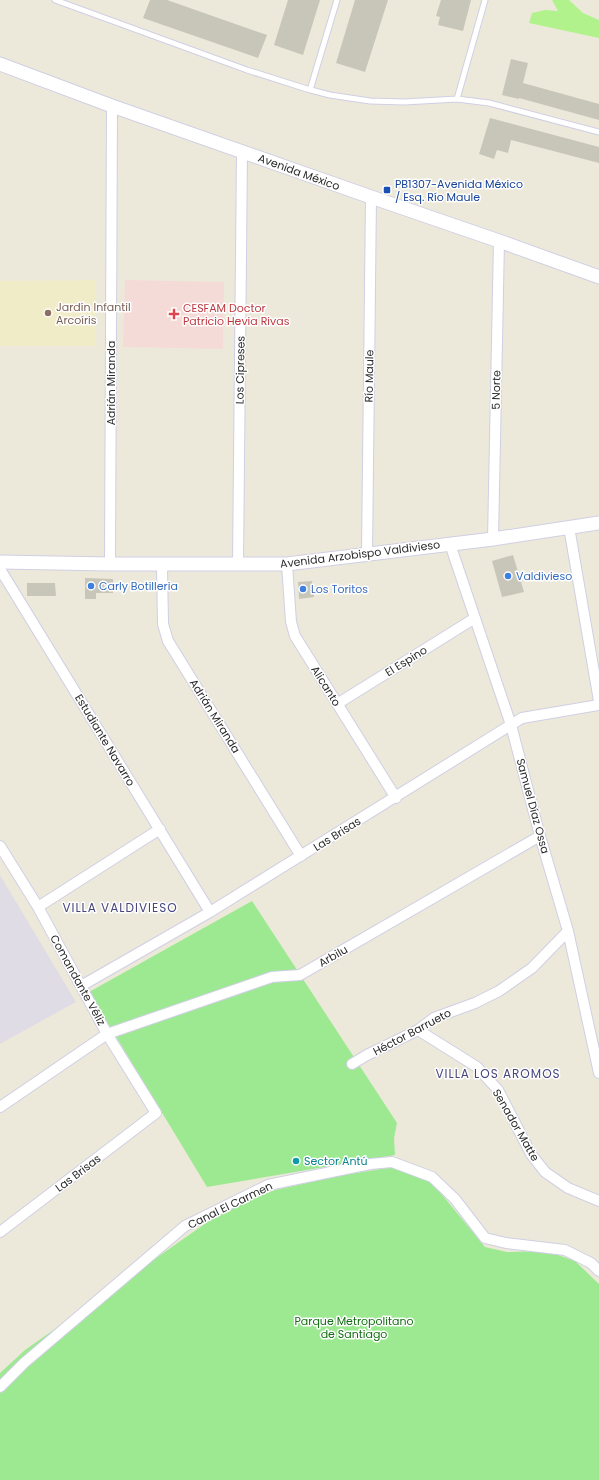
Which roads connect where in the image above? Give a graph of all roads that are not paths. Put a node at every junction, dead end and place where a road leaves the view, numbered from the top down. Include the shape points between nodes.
1 (55, 0) edge
2 (337, 0) edge
3 (485, 0) edge
4 (0, 64) edge
5 (310, 90) junction
6 (457, 100) junction
7 (112, 106) junction
8 (599, 132) edge
9 (242, 151) junction
10 (371, 197) junction
11 (499, 241) junction
12 (599, 278) edge
13 (599, 523) edge
14 (569, 527) junction
15 (493, 539) junction
16 (450, 544) junction
17 (367, 554) junction
18 (0, 562) edge
19 (110, 564) junction
20 (287, 564) junction
21 (162, 565) junction
22 (238, 565) junction
23 (0, 569) edge
24 (474, 618) junction
25 (599, 701) edge
26 (337, 704) junction
27 (599, 705) edge
28 (511, 725) junction
29 (396, 798) junction
30 (160, 829) junction
31 (540, 836) junction
32 (0, 846) edge
33 (301, 856) junction
34 (38, 908) junction
35 (210, 912) junction
36 (568, 931) junction
37 (81, 986) junction
38 (418, 1030) junction
39 (107, 1034) junction
40 (352, 1064) dead end
41 (599, 1073) edge
42 (0, 1107) edge
43 (156, 1114) joint
44 (599, 1201) edge
45 (0, 1232) edge
46 (599, 1271) edge
47 (0, 1387) edge

1 - 5 lane via 247,70
2 - 5 lane
3 - 6 lane
4 - 7 street, Avenida México
5 - 6 lane via 337,97 370,101
6 - 8 lane via 500,105
7 - 9 street, Avenida México
7 - 19 street, Adrián Miranda
9 - 10 street, Avenida México
9 - 22 street, Los Cipreses
10 - 11 street, Avenida México
10 - 17 street, Río Maule
11 - 12 street, Avenida México
11 - 15 street, 5 Norte
13 - 14 street, Avenida Arzobispo Valdivieso
14 - 15 street, Avenida Arzobispo Valdivieso
14 - 25 street
15 - 16 street, Avenida Arzobispo Valdivieso
16 - 17 street, Avenida Arzobispo Valdivieso
16 - 24 street, Samuel Díaz Ossa
17 - 20 street, Avenida Arzobispo Valdivieso
18 - 19 street, Avenida Arzobispo Valdivieso
19 - 21 street, Avenida Arzobispo Valdivieso
20 - 22 street, Avenida Arzobispo Valdivieso
20 - 26 street, Alicanto via 291,622 295,636
21 - 22 street, Avenida Arzobispo Valdivieso
21 - 33 street, Adrián Miranda via 163,624 168,640
23 - 30 street, Estudiante Navarro
24 - 26 street, El Espino
24 - 28 street, Samuel Díaz Ossa
26 - 29 street, Alicanto
27 - 28 street, Las Brisas via 522,718
28 - 29 street, Las Brisas
28 - 31 street, Samuel Díaz Ossa
29 - 33 street, Las Brisas
30 - 34 street
30 - 35 street, Estudiante Navarro
31 - 36 street, Samuel Díaz Ossa
31 - 39 street, Arbilu via 300,975 272,977
32 - 34 street, Comandante Véliz
33 - 35 street, Las Brisas
34 - 37 street, Comandante Véliz
35 - 37 street, Las Brisas
36 - 38 street, Héctor Barrueto via 532,968 499,992 434,1018
36 - 41 street, Samuel Díaz Ossa
37 - 39 street, Comandante Véliz
38 - 40 street, Héctor Barrueto
38 - 44 street, Senador Matte via 477,1067 498,1090 532,1154 546,1172 568,1188
39 - 42 street, Arbilu
39 - 43 street, Comandante Véliz
43 - 45 street, Las Brisas
46 - 47 street, Canal El Carmen via 592,1263 565,1250 485,1238 455,1199 432,1177 409,1168 392,1162 337,1170 268,1185 185,1226 24,1363

